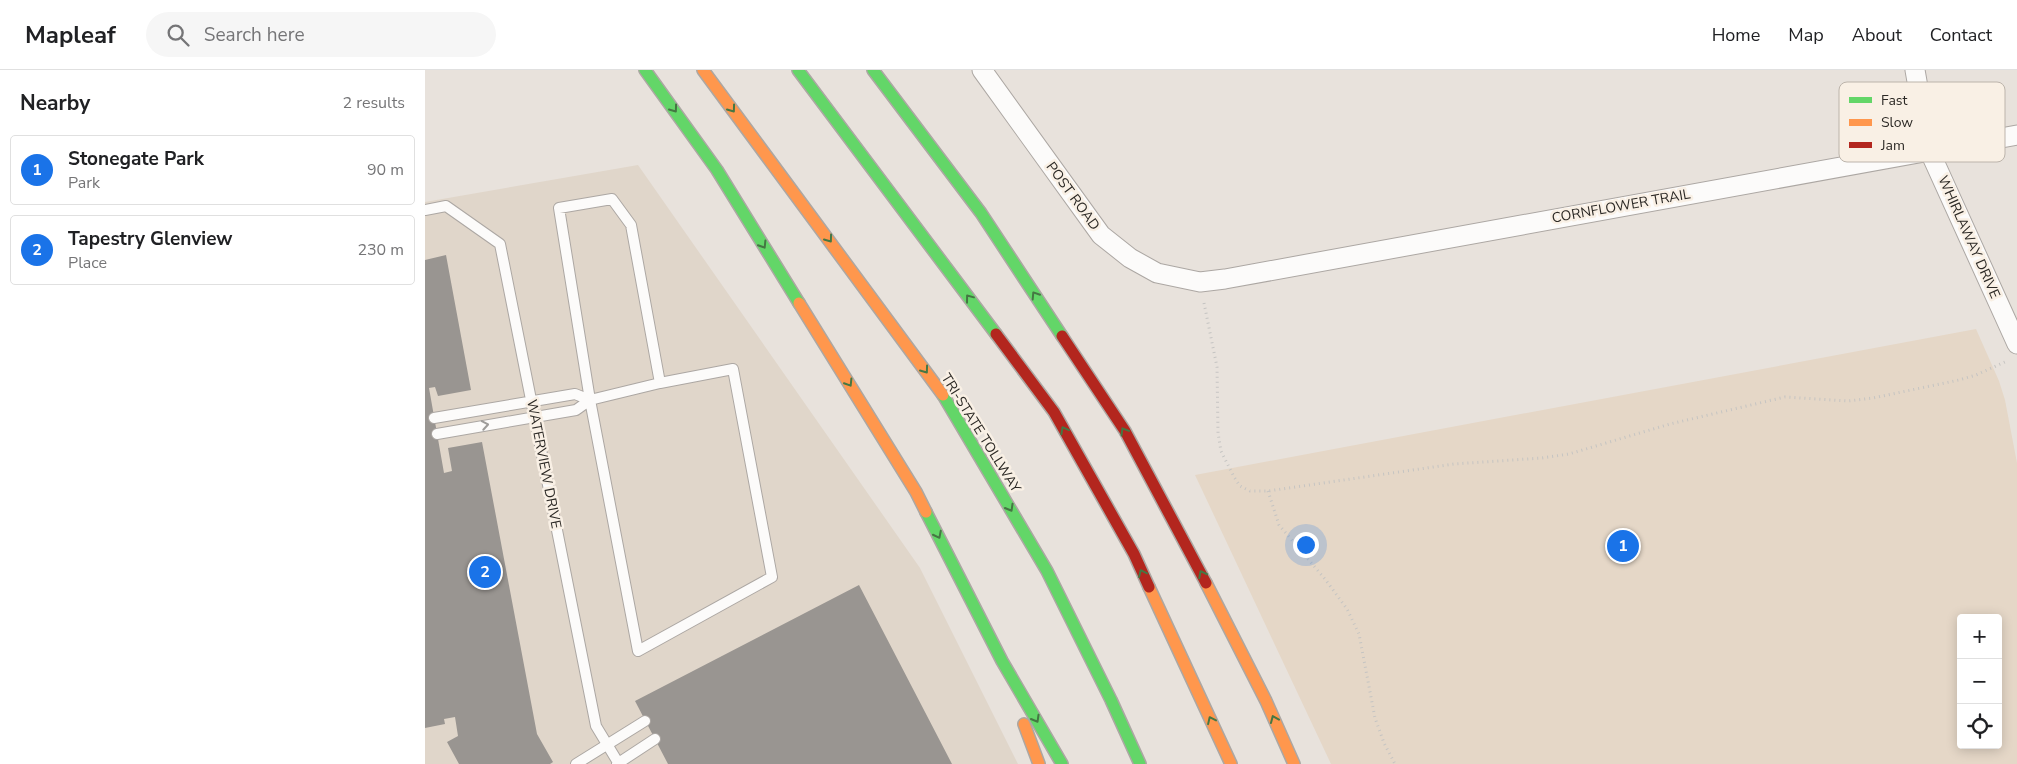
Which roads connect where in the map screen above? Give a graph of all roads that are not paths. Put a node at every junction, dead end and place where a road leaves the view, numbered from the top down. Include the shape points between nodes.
1 (645, 70) edge
2 (703, 70) edge
3 (798, 70) edge
4 (873, 70) edge
5 (982, 70) edge
6 (1864, 162) edge
7 (1934, 162) edge
8 (425, 210) edge
9 (1225, 279) joint
10 (2013, 352) edge
11 (660, 382) junction
12 (590, 400) junction
13 (532, 402) junction
14 (535, 416) junction
15 (434, 418) dead end
16 (437, 434) dead end
17 (1003, 661) junction
18 (645, 721) dead end
19 (655, 739) dead end
20 (607, 745) junction
21 (575, 764) edge
22 (618, 764) edge
23 (1039, 764) edge
24 (1062, 764) edge
25 (1140, 764) edge
26 (1231, 764) edge
27 (1294, 764) edge

1 -> 17 highway via 717,170 916,492
2 -> 25 highway, TRI-STATE TOLLWAY via 947,401 1047,571
26 -> 3 highway via 1134,554 1054,412
27 -> 4 highway via 1257,683 1125,431 981,213
5 - 9 street, POST ROAD via 1101,235 1130,258 1157,273 1200,282
6 - 9 street, CORNFLOWER TRAIL
7 - 10 street, WHIRLAWAY DRIVE
8 - 13 lane, WATERVIEW DRIVE via 446,206 500,244
11 - 12 lane
11 - 12 lane via 631,225 612,199 559,208
11 - 12 lane via 733,369 772,577 638,651
12 - 13 lane via 575,394
12 - 14 lane via 576,410
13 - 14 lane, WATERVIEW DRIVE
13 - 15 lane
16 -> 14 lane
14 - 20 lane, WATERVIEW DRIVE via 596,726
17 - 23 highway
17 -> 24 highway
18 - 20 lane
19 - 22 lane
20 - 21 lane
20 - 22 lane, WATERVIEW DRIVE

